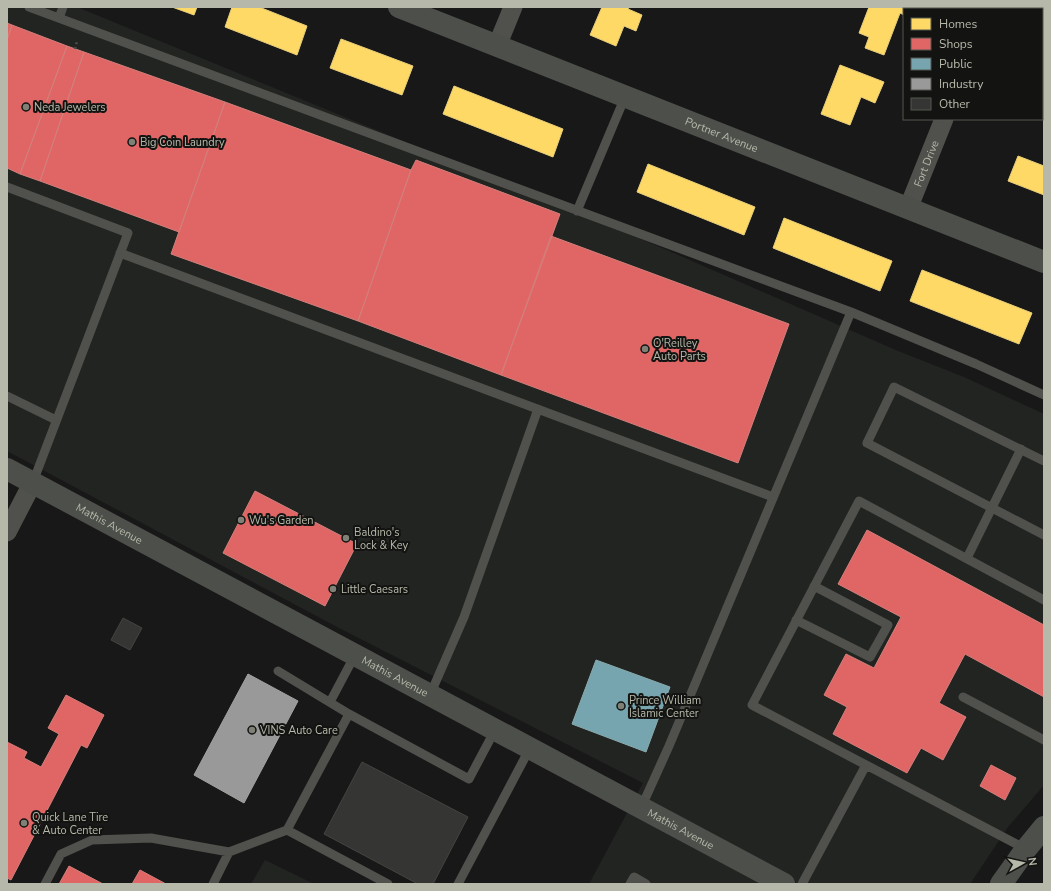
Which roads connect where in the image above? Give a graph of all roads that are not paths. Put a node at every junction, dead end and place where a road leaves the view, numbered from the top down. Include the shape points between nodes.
1 (29, 7) edge
2 (63, 7) edge
3 (399, 7) edge
4 (513, 7) edge
5 (59, 18) junction
6 (497, 46) junction
7 (626, 97) junction
8 (944, 120) edge
9 (7, 188) edge
10 (908, 209) junction
11 (577, 211) junction
12 (120, 253) junction
13 (1044, 262) edge
14 (851, 312) junction
15 (1044, 395) edge
16 (7, 396) edge
17 (538, 409) junction
18 (56, 420) junction
19 (1021, 449) junction
20 (1044, 461) edge
21 (7, 468) edge
22 (33, 482) junction
23 (773, 497) junction
24 (992, 508) junction
25 (7, 532) edge
26 (1044, 535) edge
27 (966, 558) junction
28 (814, 586) junction
29 (1044, 600) edge
30 (796, 620) junction
31 (355, 655) junction
32 (278, 671) dead end
33 (430, 695) junction
34 (963, 697) dead end
35 (330, 702) junction
36 (350, 714) junction
37 (496, 730) junction
38 (1044, 740) edge
39 (530, 748) junction
40 (866, 765) junction
41 (641, 808) junction
42 (1044, 827) edge
43 (287, 830) junction
44 (1026, 849) junction
45 (229, 852) junction
46 (46, 884) edge
47 (213, 884) edge
48 (388, 884) edge
49 (458, 884) edge
50 (630, 884) edge
51 (646, 884) edge
52 (784, 884) edge
53 (802, 884) edge
54 (1001, 884) edge

1 - 5 lane
2 - 5 lane
3 - 6 street, Portner Avenue
4 - 6 street
5 - 11 lane
6 - 7 street, Portner Avenue
7 - 10 street, Portner Avenue
7 - 11 lane
8 - 10 street, Fort Drive
9 - 12 lane via 128,232
10 - 13 street, Portner Avenue
11 - 14 lane
12 - 17 lane
12 - 18 lane
14 - 15 lane
14 - 23 lane
16 - 18 lane
17 - 23 lane
17 - 33 lane via 464,617
18 - 22 lane
19 - 20 lane
19 - 24 lane
19 - 24 lane via 894,388 867,443
21 - 22 street, Mathis Avenue
22 - 25 street
22 - 31 street, Mathis Avenue
23 - 41 lane
24 - 26 lane
24 - 27 lane
27 - 28 lane via 859,501
27 - 29 lane
28 - 30 lane
28 - 30 lane via 888,625 870,657
30 - 40 lane via 752,705
31 - 33 street, Mathis Avenue
31 - 35 lane
32 - 35 lane
33 - 37 street, Mathis Avenue
34 - 38 lane
35 - 36 lane
36 - 37 lane via 469,779
36 - 43 lane
37 - 39 street, Mathis Avenue
39 - 41 street, Mathis Avenue
39 - 49 lane
40 - 44 lane
40 - 53 lane
41 - 52 street, Mathis Avenue
42 - 44 street
43 - 45 lane
43 - 48 lane
44 - 54 street
45 - 46 lane via 152,838 92,840 61,854
45 - 47 lane
50 - 51 lane via 634,877

